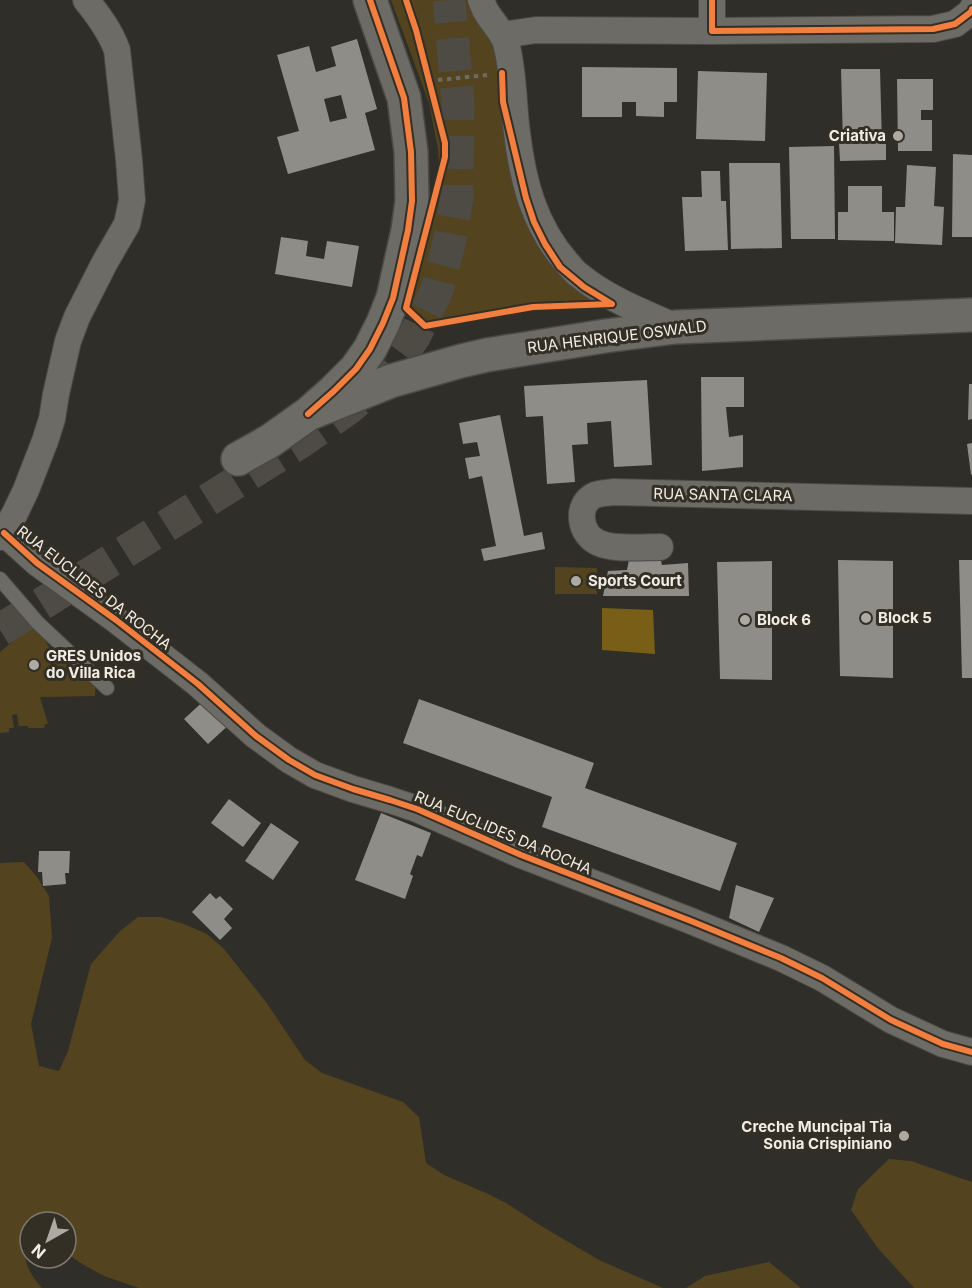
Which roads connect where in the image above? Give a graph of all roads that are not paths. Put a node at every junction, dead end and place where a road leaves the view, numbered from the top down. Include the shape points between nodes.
1 (86, 0) edge
2 (370, 0) edge
3 (481, 0) edge
4 (712, 0) edge
5 (972, 9) edge
6 (712, 31) junction
7 (503, 35) junction
8 (972, 315) edge
9 (676, 327) junction
10 (308, 414) junction
11 (238, 459) dead end
12 (972, 501) edge
13 (2, 535) edge
14 (660, 547) dead end
15 (0, 579) edge
16 (106, 688) dead end
17 (972, 1052) edge

1 - 13 street via 104,22 117,50 132,200 127,224 77,317 45,441 26,490
2 - 10 main road via 404,98 411,152 408,230 393,298 370,349 356,369
3 - 7 street
4 - 6 street
5 - 6 street via 955,24 933,29
6 - 7 street via 536,30
7 - 9 street via 511,62 521,166 545,231 578,275 597,289
8 - 9 main road, RUA HENRIQUE OSWALD
9 - 10 main road, RUA HENRIQUE OSWALD via 487,355 391,381
10 - 11 main road
12 - 14 street, RUA SANTA CLARA via 613,492 595,495 587,501 582,524 588,536 599,544
13 - 17 street, RUA EUCLIDES DA ROCHA via 198,684 256,736 315,775 417,809 781,958 891,1020
15 - 16 lane via 37,622

